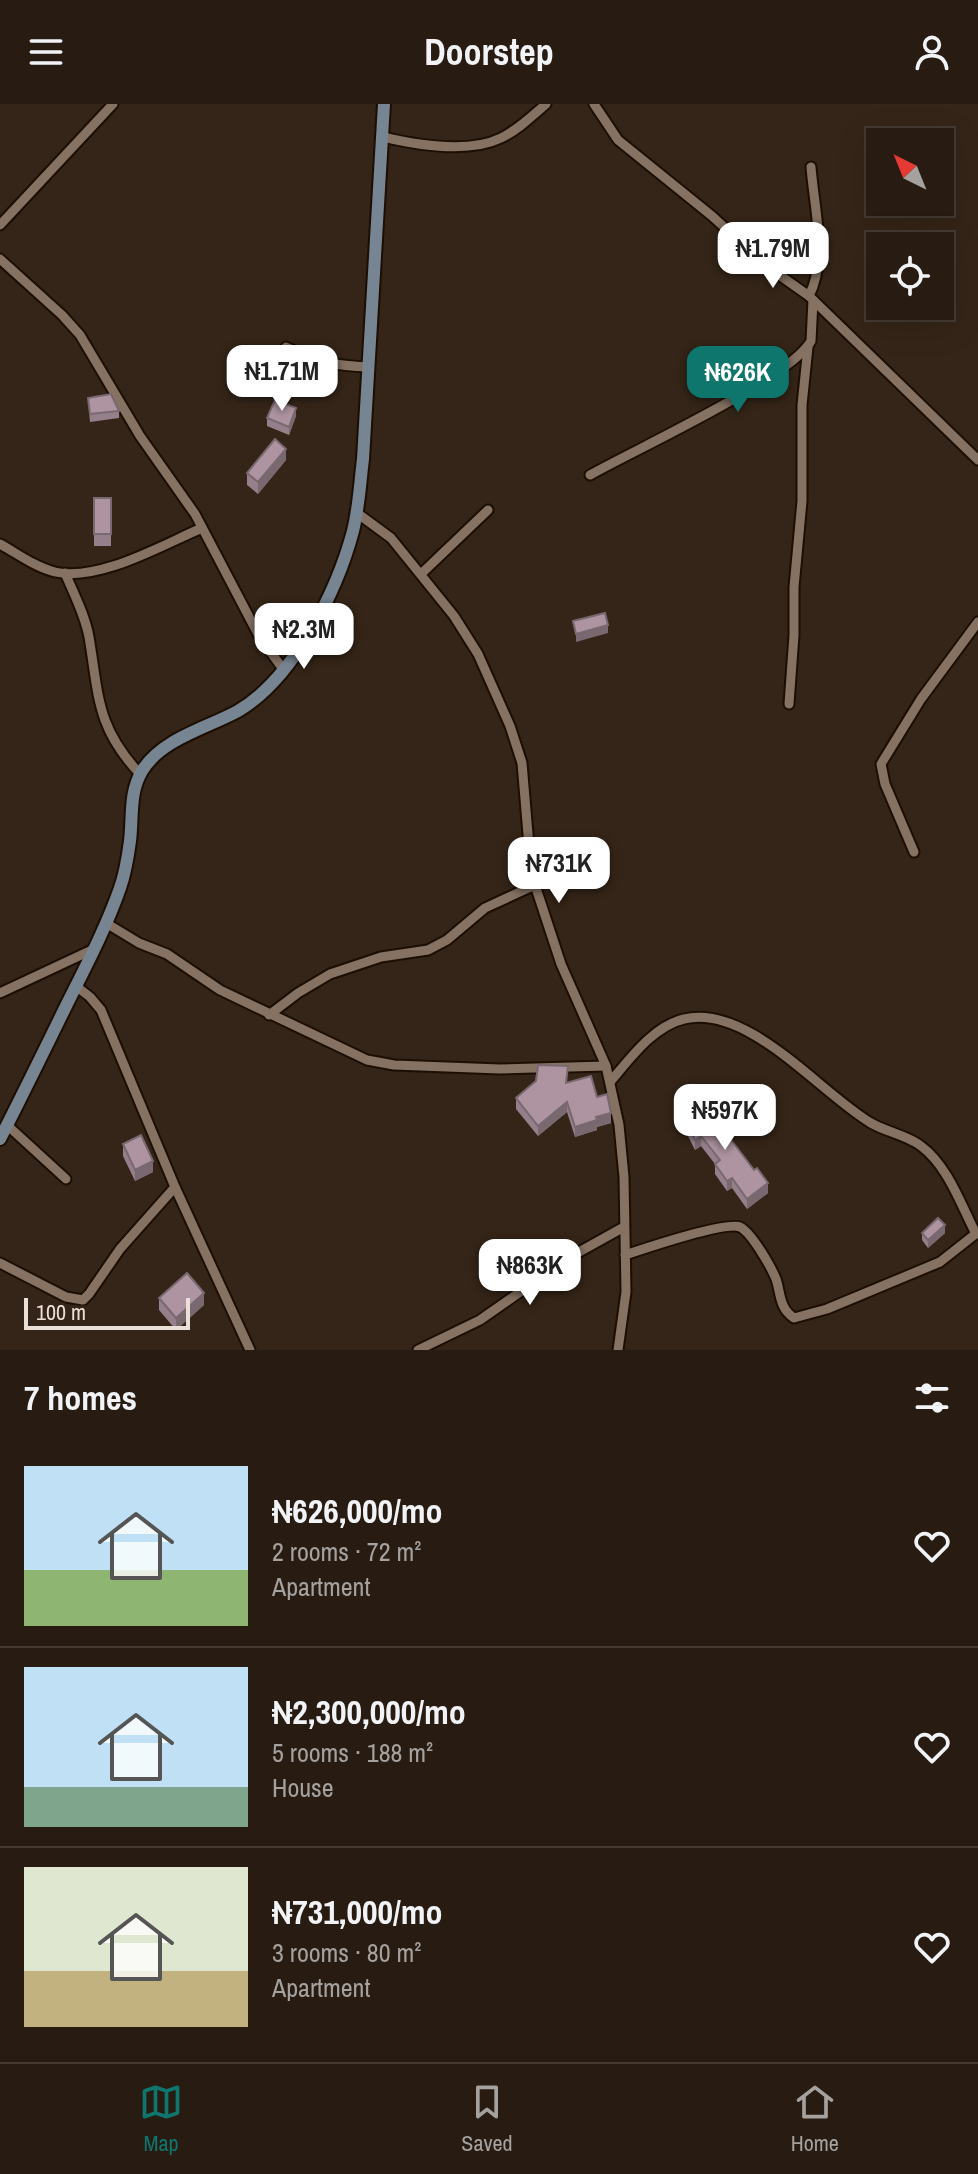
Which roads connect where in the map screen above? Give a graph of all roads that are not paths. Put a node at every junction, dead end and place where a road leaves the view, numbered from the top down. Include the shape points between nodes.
1 (113, 104) edge
2 (384, 104) edge
3 (546, 104) edge
4 (594, 104) edge
5 (383, 137) junction
6 (811, 167) dead end
7 (0, 225) edge
8 (0, 259) edge
9 (811, 298) junction
10 (286, 347) dead end
11 (808, 347) junction
12 (369, 367) junction
13 (978, 460) edge
14 (590, 475) dead end
15 (488, 510) dead end
16 (357, 513) junction
17 (202, 528) junction
18 (0, 544) edge
19 (65, 573) junction
20 (421, 574) junction
21 (978, 622) edge
22 (283, 669) junction
23 (789, 704) dead end
24 (140, 774) junction
25 (594, 844) dead end
26 (914, 852) dead end
27 (530, 858) junction
28 (535, 885) junction
29 (106, 923) junction
30 (94, 949) junction
31 (76, 986) junction
32 (0, 993) edge
33 (269, 1015) junction
34 (606, 1066) junction
35 (610, 1082) junction
36 (7, 1125) junction
37 (0, 1139) edge
38 (66, 1179) dead end
39 (175, 1187) junction
40 (624, 1227) junction
41 (977, 1233) edge
42 (625, 1255) junction
43 (0, 1263) edge
44 (250, 1350) edge
45 (418, 1350) edge
46 (618, 1350) edge

1 - 7 street
2 - 5 main road
3 - 5 street via 503,137 482,144 434,147
4 - 9 street via 618,140
5 - 12 main road
6 - 9 street via 818,252
8 - 17 street via 80,335
9 - 11 street
9 - 13 street
10 - 12 street via 334,366
11 - 14 street via 756,384
11 - 23 street
12 - 16 main road
15 - 20 street
16 - 20 street via 391,538
16 - 22 main road via 340,571 318,617
17 - 19 street via 126,562
17 - 22 street via 259,636
18 - 19 street via 37,566
19 - 24 street via 85,623 105,722
20 - 27 street via 478,654 510,726 522,763
21 - 26 street via 881,764
22 - 24 main road via 240,710 162,750
24 - 29 main road via 121,885
25 - 27 street
27 - 28 street
28 - 33 street via 485,908 428,950 381,957 330,974
28 - 34 street via 561,964
29 - 30 main road
29 - 33 street
30 - 31 main road
30 - 32 street
31 - 36 main road
31 - 39 street via 101,1010
33 - 34 street via 367,1060 394,1065
34 - 35 street
35 - 40 street via 619,1125
35 - 41 street via 656,1034 683,1019 716,1019 762,1039 871,1124 921,1145 951,1184
36 - 37 main road
36 - 38 street
39 - 43 street via 83,1300 66,1297
39 - 44 street
40 - 42 street
40 - 45 street via 570,1257 480,1320
41 - 42 street via 940,1262 794,1318 782,1305 765,1259 739,1226
42 - 46 street

